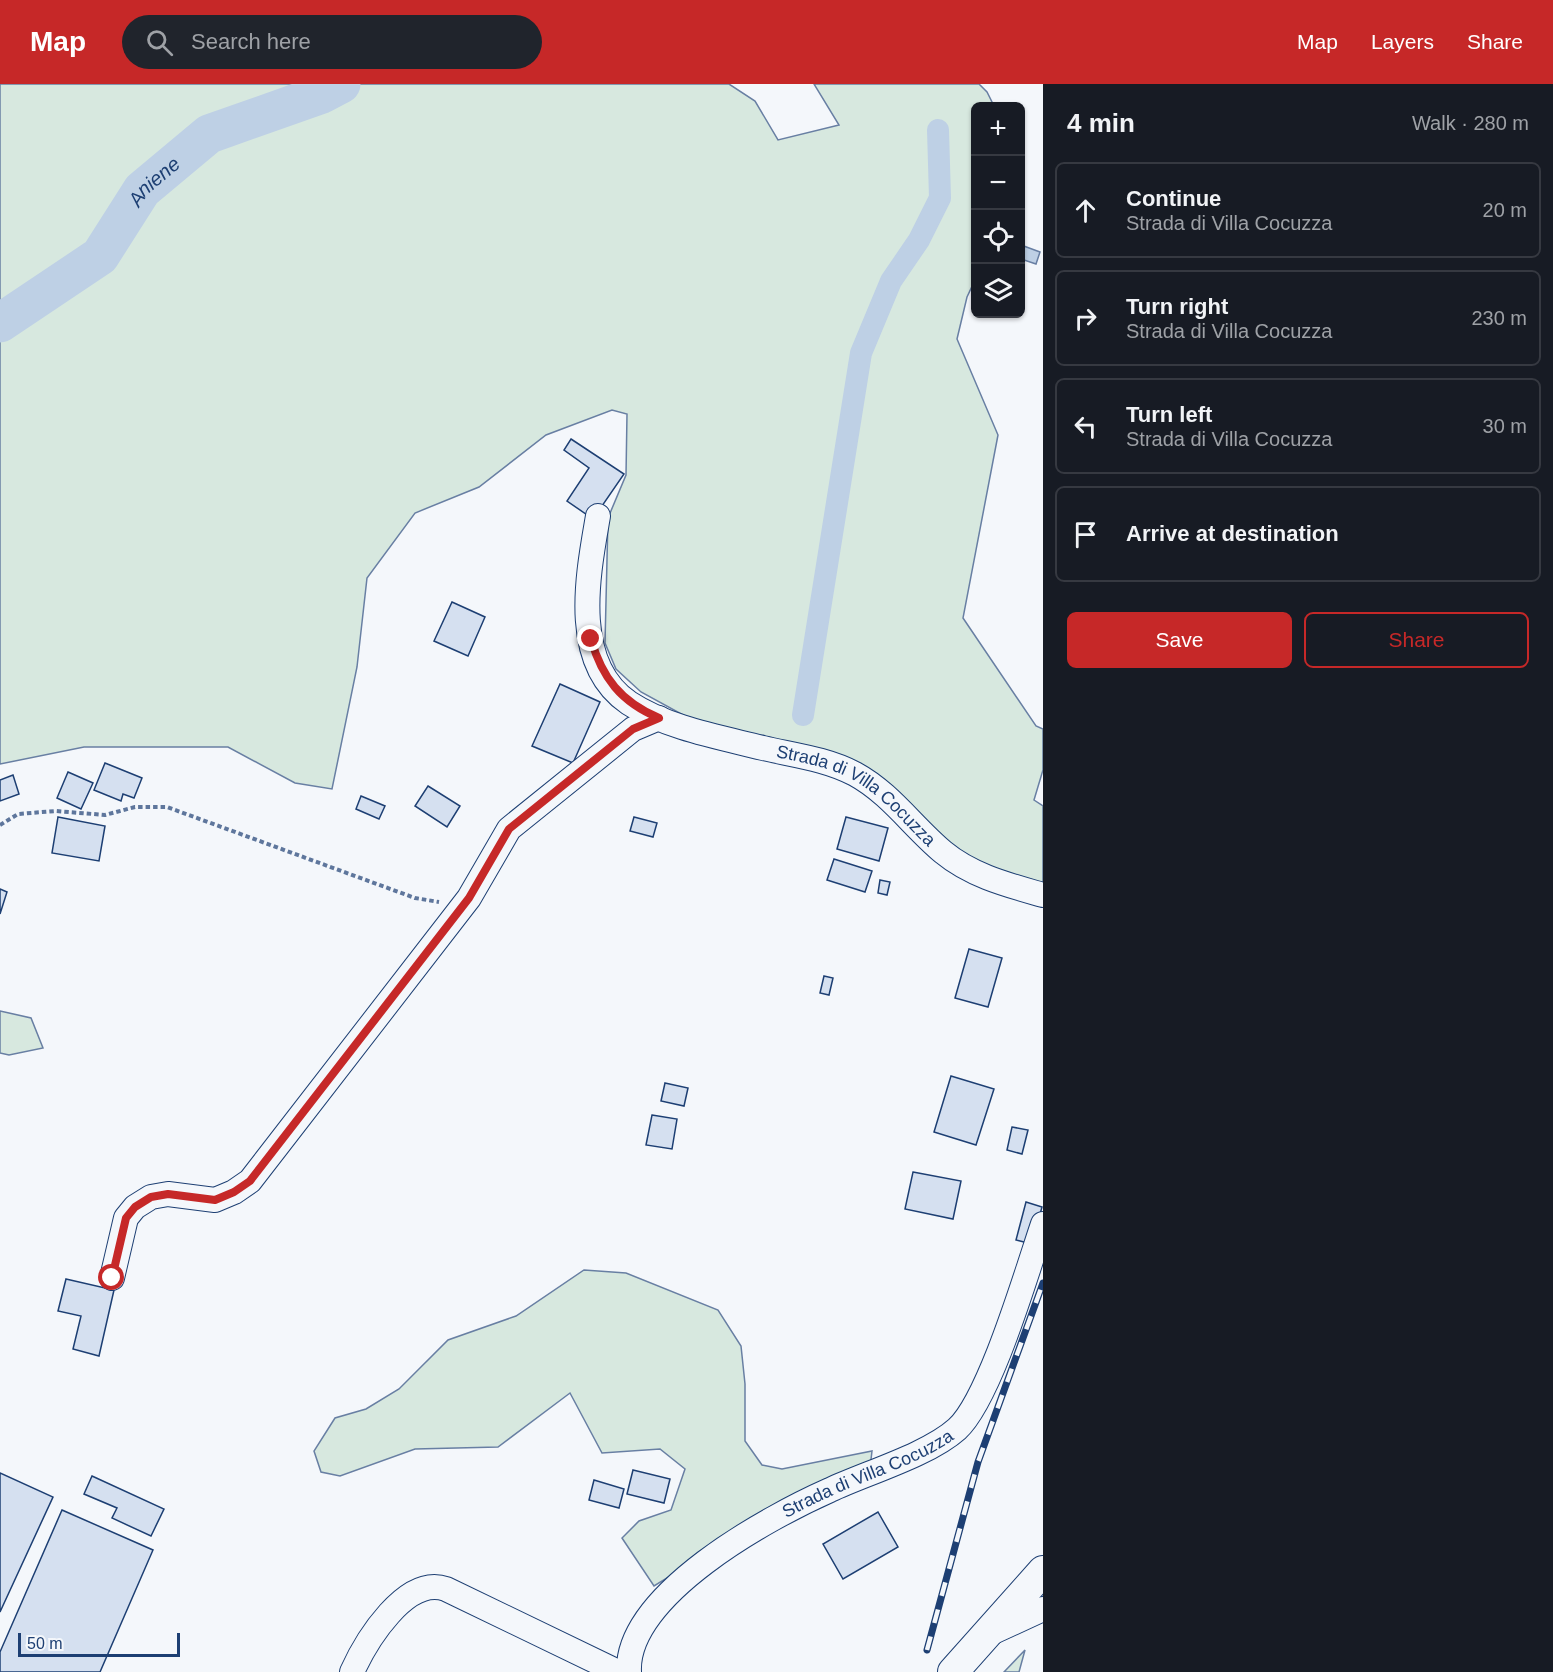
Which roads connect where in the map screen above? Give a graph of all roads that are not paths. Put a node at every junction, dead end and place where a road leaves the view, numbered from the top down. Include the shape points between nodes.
1 (598, 516) dead end
2 (659, 718) junction
3 (1043, 895) edge
4 (1043, 1224) edge
5 (112, 1278) dead end
6 (1043, 1571) edge
7 (1043, 1609) edge
8 (986, 1636) junction
9 (352, 1672) edge
10 (618, 1672) edge
11 (629, 1672) edge
12 (953, 1672) edge

1 - 2 street, Strada di Villa Cocuzza via 587,599 595,652 610,684 621,696
2 - 3 street, Strada di Villa Cocuzza via 847,770 878,790 939,849 962,864 994,880
2 - 5 street via 633,729 509,829 469,898 250,1181 215,1200 168,1194 151,1197 135,1207 126,1218
4 - 11 street, Strada di Villa Cocuzza via 989,1374 964,1421 933,1445 785,1512 708,1560 678,1584 650,1615 633,1645
6 - 8 main road
7 - 8 street
8 - 12 main road
9 - 10 street via 370,1640 400,1603 431,1585

